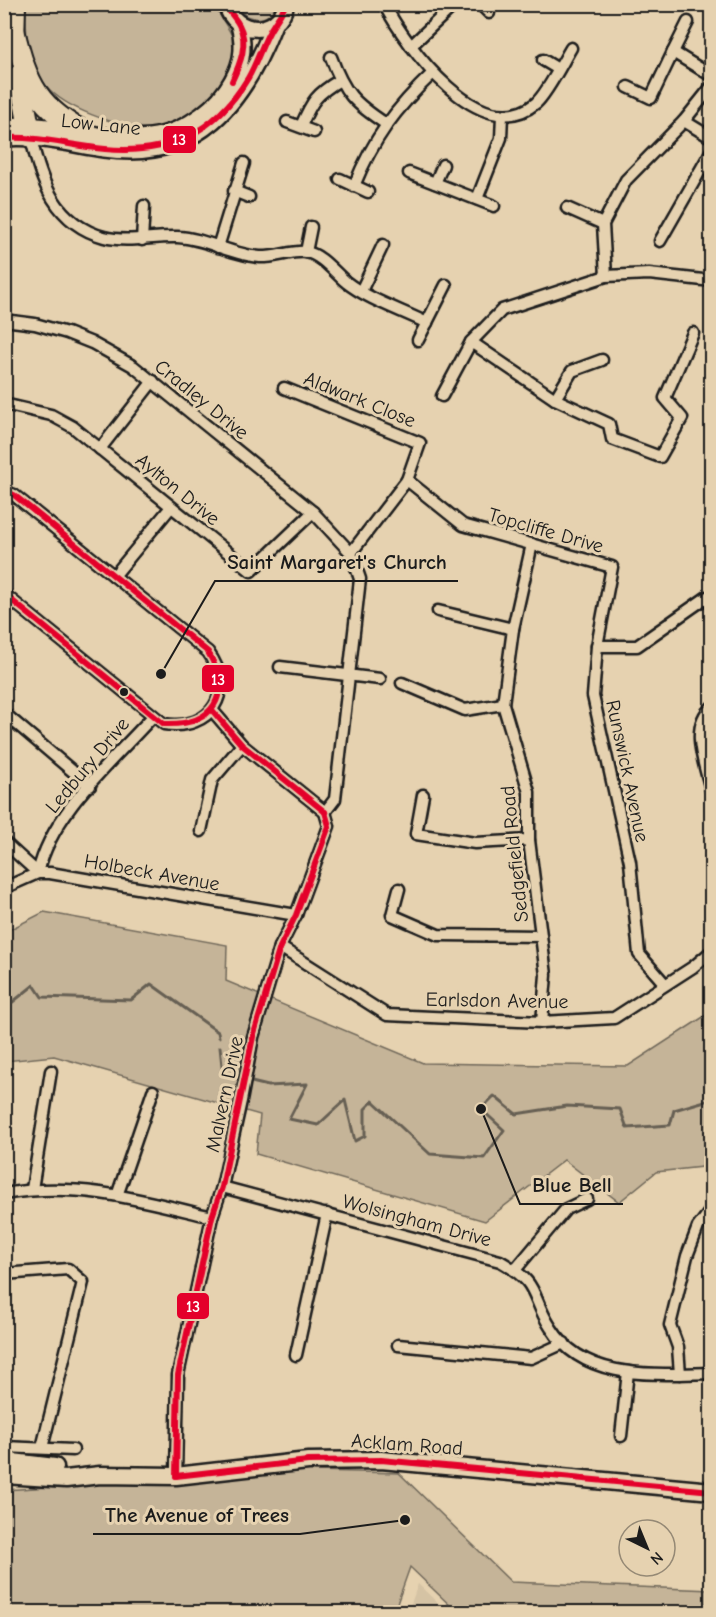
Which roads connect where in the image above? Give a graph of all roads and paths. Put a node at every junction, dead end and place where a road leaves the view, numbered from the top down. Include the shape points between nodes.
1 (15, 4) edge
2 (226, 4) edge
3 (384, 4) edge
4 (455, 4) edge
5 (480, 4) edge
6 (287, 6) edge
7 (489, 13) dead end
8 (688, 22) dead end
9 (274, 24) junction
10 (240, 25) junction
11 (14, 30) junction
12 (411, 46) junction
13 (571, 48) dead end
14 (673, 52) junction
15 (331, 57) dead end
16 (543, 60) dead end
17 (558, 69) junction
18 (433, 73) junction
19 (711, 76) edge
20 (340, 80) junction
21 (711, 86) edge
22 (628, 87) dead end
23 (502, 116) junction
24 (684, 121) junction
25 (287, 122) dead end
26 (386, 124) junction
27 (4, 126) edge
28 (301, 126) junction
29 (30, 131) junction
30 (314, 132) dead end
31 (90, 135) junction
32 (4, 138) edge
33 (711, 138) edge
34 (711, 150) edge
35 (244, 163) dead end
36 (443, 165) dead end
37 (409, 173) dead end
38 (340, 179) dead end
39 (435, 183) junction
40 (354, 186) junction
41 (234, 191) junction
42 (368, 192) dead end
43 (249, 197) dead end
44 (477, 199) junction
45 (144, 206) dead end
46 (494, 206) dead end
47 (567, 208) dead end
48 (603, 224) junction
49 (311, 227) dead end
50 (142, 240) junction
51 (660, 241) dead end
52 (383, 245) dead end
53 (218, 246) junction
54 (306, 252) junction
55 (606, 276) junction
56 (711, 281) edge
57 (446, 285) dead end
58 (361, 291) junction
59 (4, 320) edge
60 (427, 323) junction
61 (693, 333) dead end
62 (418, 340) dead end
63 (471, 342) junction
64 (602, 360) dead end
65 (153, 381) junction
66 (284, 387) dead end
67 (442, 396) dead end
68 (555, 399) junction
69 (4, 404) edge
70 (100, 449) junction
71 (407, 480) junction
72 (4, 491) edge
73 (171, 507) junction
74 (313, 512) junction
75 (532, 544) junction
76 (351, 553) junction
77 (114, 576) junction
78 (4, 594) edge
79 (707, 597) dead end
80 (438, 611) dead end
81 (513, 629) junction
82 (597, 646) junction
83 (280, 667) dead end
84 (350, 675) junction
85 (380, 679) dead end
86 (402, 683) dead end
87 (503, 704) junction
88 (711, 707) edge
89 (212, 710) junction
90 (4, 713) edge
91 (153, 716) junction
92 (242, 745) junction
93 (90, 786) junction
94 (711, 794) edge
95 (423, 795) dead end
96 (325, 812) junction
97 (201, 831) dead end
98 (529, 840) junction
99 (4, 842) edge
100 (38, 873) junction
101 (4, 888) edge
102 (399, 889) dead end
103 (296, 915) junction
104 (540, 936) junction
105 (280, 947) junction
106 (711, 951) edge
107 (664, 983) junction
108 (542, 1022) junction
109 (51, 1071) dead end
110 (153, 1091) dead end
111 (222, 1187) junction
112 (32, 1189) junction
113 (118, 1193) junction
114 (4, 1194) edge
115 (587, 1199) dead end
116 (711, 1210) edge
117 (327, 1214) junction
118 (212, 1217) junction
119 (515, 1270) junction
120 (4, 1274) edge
121 (564, 1343) junction
122 (398, 1345) dead end
123 (296, 1355) dead end
124 (628, 1372) junction
125 (711, 1373) edge
126 (680, 1374) junction
127 (621, 1436) dead end
128 (4, 1447) edge
129 (42, 1448) junction
130 (74, 1449) dead end
131 (4, 1461) edge
132 (4, 1474) edge
133 (100, 1475) junction
134 (176, 1476) junction
135 (711, 1491) edge

1 - 11 highway
2 - 10 main road via 231,17
3 - 12 street
4 - 12 street
5 - 7 street
6 - 9 main road, Low Lane
8 - 14 street
9 - 10 main road via 257,29
9 - 29 main road, Low Lane via 255,67 232,104 186,139 165,147 129,151
10 - 31 main road, Low Lane via 244,52 240,65 212,108 186,125 158,136 133,139
11 - 29 highway
11 - 31 highway via 37,95 61,119
12 - 18 street
13 - 17 street
14 - 19 street
14 - 22 street via 651,98
15 - 20 street
16 - 17 street
17 - 23 street via 536,102
18 - 23 street via 471,105
18 - 26 street
20 - 26 street via 358,106
20 - 28 street via 311,101
21 - 24 street
23 - 44 street via 501,138
24 - 33 street
24 - 48 street via 626,180
25 - 28 street
26 - 40 street
27 - 29 main road, Low Lane
28 - 30 street
29 - 31 main road, Low Lane
29 - 32 main road, Low Lane
29 - 50 street via 50,197 71,222 105,237
34 - 51 street
35 - 41 street
36 - 39 street
37 - 39 street
38 - 40 street
39 - 44 street
40 - 42 street
41 - 43 street
41 - 53 street
44 - 46 street
45 - 50 street
47 - 48 street
48 - 55 street
49 - 54 street
50 - 53 street via 176,237
52 - 58 street
53 - 54 street via 261,257
54 - 58 street
55 - 56 street via 649,274
55 - 63 street via 502,310
57 - 60 street
58 - 60 street
59 - 65 street, Cradley Drive via 35,324 92,343
60 - 62 street
61 - 68 street via 664,398 682,418 660,457 612,439 609,424
63 - 67 street
63 - 68 street
64 - 68 street via 572,371
65 - 70 street
65 - 74 street, Cradley Drive
66 - 71 street, Aldwark Close via 420,443
69 - 70 street, Aylton Drive via 51,415
70 - 73 street, Aylton Drive
71 - 75 street, Topcliffe Drive via 464,525
71 - 76 street
72 - 77 street
73 - 74 street, Aylton Drive via 251,571
73 - 77 street
74 - 76 street, Cradley Drive
75 - 81 street, Sedgefield Road
75 - 82 street, Topcliffe Drive via 612,567
76 - 84 street, Malvern Drive via 360,579
77 - 89 street via 208,652 218,666 222,684
78 - 91 street
79 - 82 street via 637,646
80 - 81 street
81 - 87 street, Sedgefield Road
82 - 107 street, Runswick Avenue via 593,696 630,862 639,954
83 - 84 street
84 - 85 street
84 - 96 street, Malvern Drive via 335,799
86 - 87 street via 465,710
87 - 98 street, Sedgefield Road via 529,792
88 - 94 street via 701,718 699,730
89 - 91 street via 200,720 180,726 164,724
89 - 92 street
90 - 93 street
91 - 93 street, Ledbury Drive
92 - 96 street
92 - 97 street via 212,780
93 - 100 street, Ledbury Drive via 58,824
95 - 98 street via 416,834 476,843
96 - 103 street, Malvern Drive via 329,826
98 - 104 street, Sedgefield Road
99 - 100 street
100 - 101 street, Holbeck Avenue
100 - 103 street, Holbeck Avenue
102 - 104 street via 392,915 438,935
103 - 105 street, Malvern Drive
104 - 108 street, Sedgefield Road via 546,975
105 - 108 street, Earlsdon Avenue via 387,1015
105 - 111 street, Malvern Drive via 253,1037
106 - 107 street, Earlsdon Avenue via 693,967
107 - 108 street, Earlsdon Avenue via 614,1018
109 - 112 street
110 - 113 street
111 - 117 street, Wolsingham Drive
111 - 118 street, Malvern Drive
112 - 113 street
112 - 114 street
113 - 118 street
115 - 119 street via 566,1209
116 - 126 street via 698,1227 687,1256 670,1326 678,1347
117 - 119 street, Wolsingham Drive via 500,1261
117 - 123 street
118 - 134 street, Malvern Drive via 178,1375
119 - 121 street, Wolsingham Drive via 536,1293 550,1328
120 - 129 street via 68,1269 83,1282
121 - 122 street via 531,1358
121 - 124 street, Wolsingham Drive via 589,1362
124 - 126 street, Wolsingham Drive
124 - 127 street
125 - 126 street, Wolsingham Drive
128 - 129 street
129 - 130 street
131 - 133 main road, Acklam Road via 74,1468
132 - 133 main road, Acklam Road via 66,1479
133 - 134 main road, Acklam Road
134 - 135 main road, Acklam Road via 308,1461 381,1460

